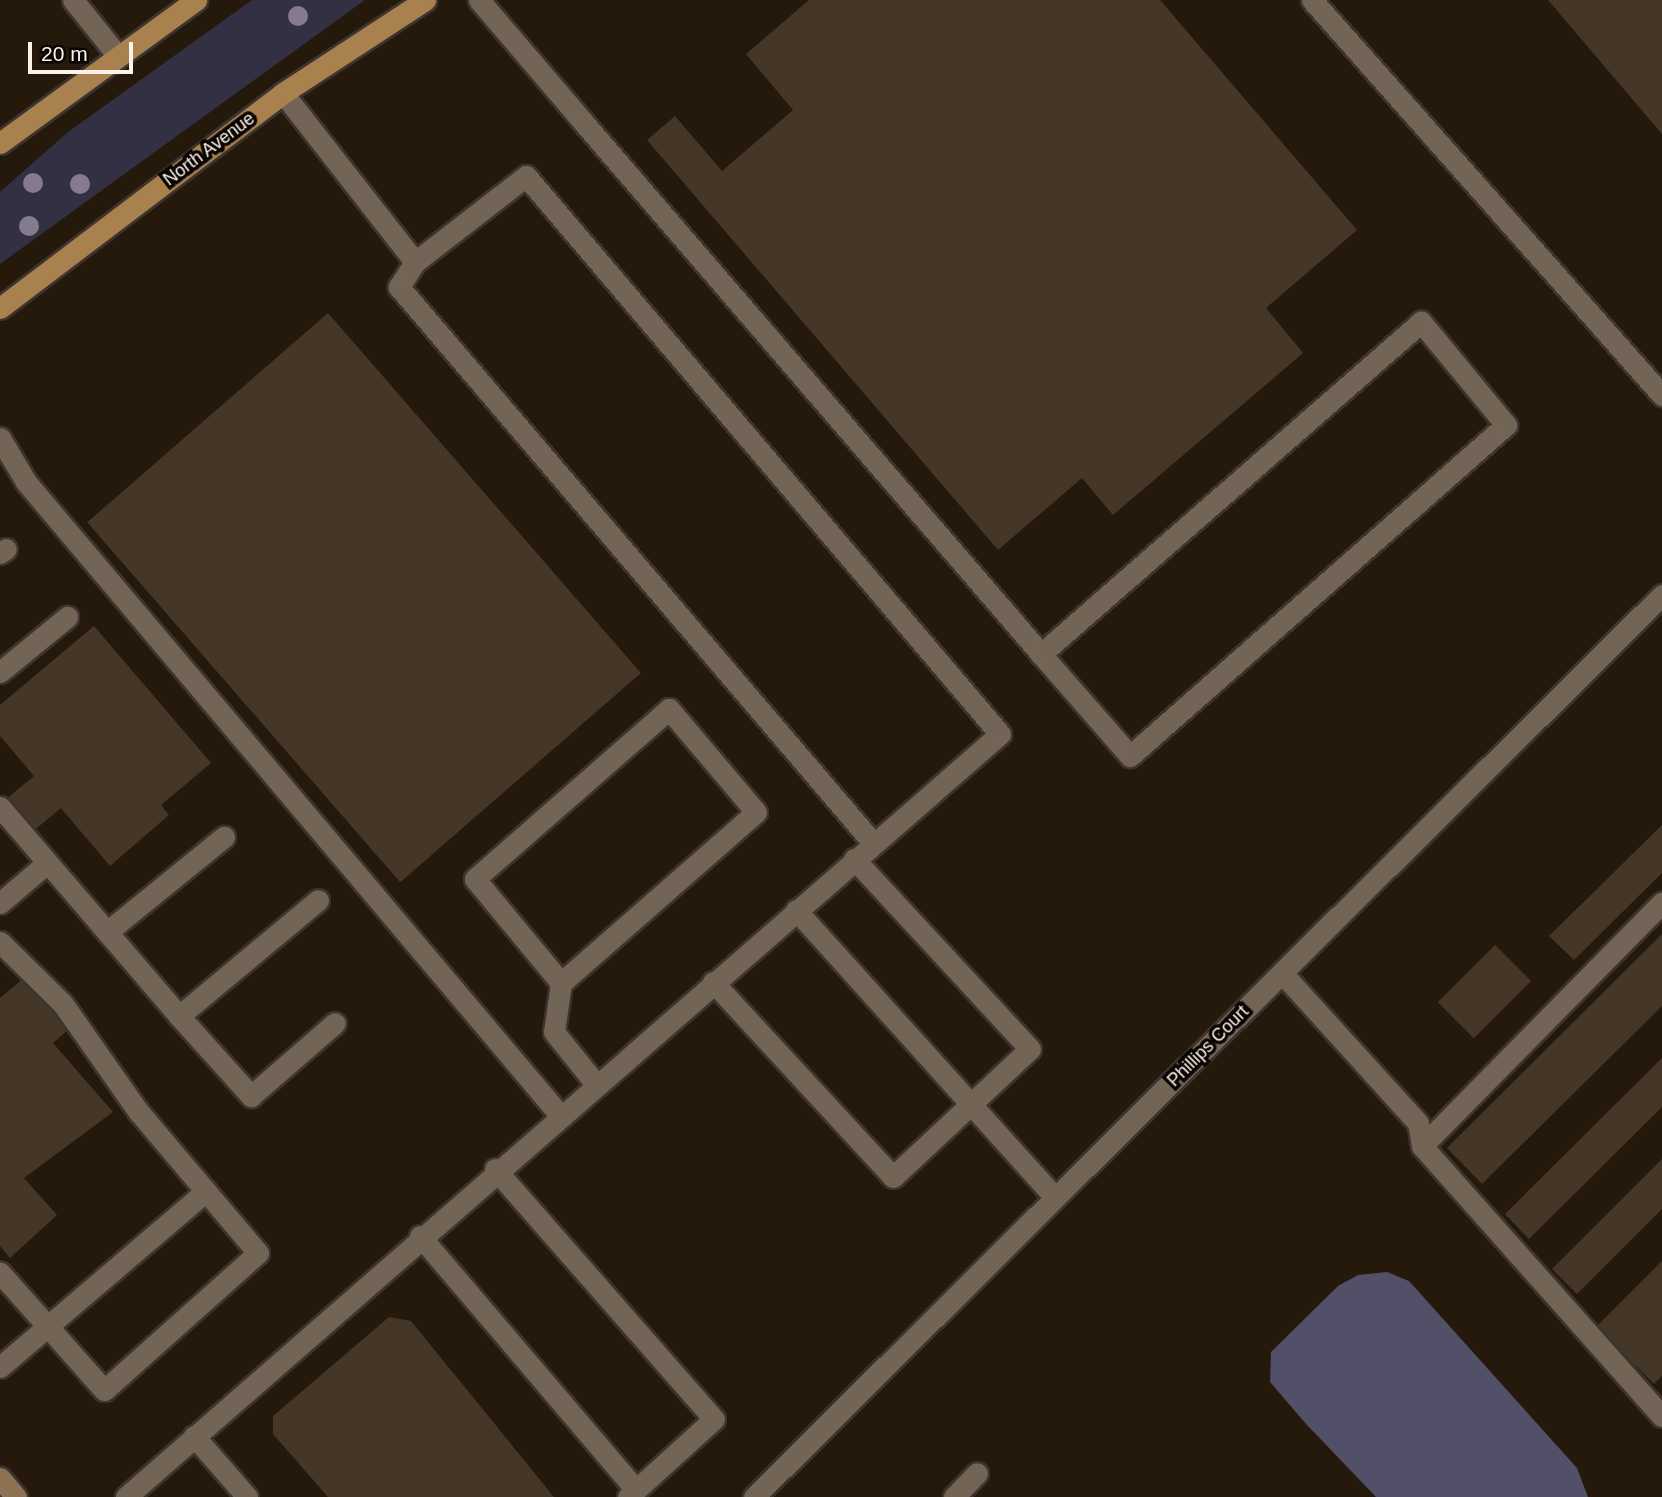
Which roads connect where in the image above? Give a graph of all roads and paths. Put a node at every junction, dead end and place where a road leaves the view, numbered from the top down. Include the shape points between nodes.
1 (74, 0) edge
2 (196, 0) edge
3 (425, 0) edge
4 (479, 0) edge
5 (1312, 0) edge
6 (118, 56) junction
7 (284, 93) junction
8 (0, 143) edge
9 (415, 262) junction
10 (0, 308) edge
11 (1662, 395) edge
12 (0, 438) edge
13 (1662, 595) edge
14 (67, 617) dead end
15 (1041, 654) junction
16 (0, 672) edge
17 (0, 807) edge
18 (224, 837) dead end
19 (873, 843) junction
20 (854, 859) junction
21 (47, 863) junction
22 (318, 900) dead end
23 (0, 903) edge
24 (1662, 904) edge
25 (796, 910) junction
26 (107, 932) junction
27 (0, 942) edge
28 (1282, 974) junction
29 (713, 982) junction
30 (561, 984) junction
31 (178, 1016) junction
32 (335, 1023) dead end
33 (595, 1083) junction
34 (971, 1104) junction
35 (559, 1114) junction
36 (1422, 1146) junction
37 (495, 1169) junction
38 (206, 1191) junction
39 (1055, 1198) junction
40 (420, 1236) junction
41 (0, 1273) edge
42 (50, 1328) junction
43 (0, 1367) edge
44 (1662, 1416) edge
45 (194, 1436) junction
46 (977, 1473) dead end
47 (0, 1478) edge
48 (632, 1493) edge
49 (16, 1497) edge
50 (126, 1497) edge
51 (247, 1497) edge
52 (754, 1497) edge
53 (954, 1497) edge

1 - 6 street
2 - 6 main road
3 - 7 main road, North Avenue
4 - 15 street
5 - 11 street
6 - 8 main road
7 - 9 street
7 - 10 main road, North Avenue
9 - 19 street via 399,287
9 - 19 street via 526,176 1000,734
12 - 35 street via 26,482
13 - 28 street, Phillips Court
14 - 16 street
15 - 15 street via 1129,756 1506,425 1421,322
17 - 21 street
18 - 26 street
19 - 20 street
20 - 25 street
20 - 34 street via 1030,1049
21 - 23 street
21 - 26 street
22 - 31 street
24 - 36 street
25 - 29 street
25 - 34 street
26 - 31 street
27 - 38 street via 63,1004 138,1111
28 - 36 street via 1418,1124
28 - 39 street, Phillips Court
29 - 33 street
29 - 34 street via 893,1177
30 - 30 street via 475,879 669,709 756,812
30 - 33 street via 554,1032
31 - 32 street via 251,1096
33 - 35 street
34 - 39 street
35 - 37 street
36 - 44 street
37 - 40 street
37 - 48 street via 714,1419
38 - 42 street
38 - 42 street via 258,1253 104,1390
39 - 52 street, Phillips Court
40 - 45 street
40 - 48 street
41 - 42 street
42 - 43 street
45 - 50 street
45 - 51 street
46 - 53 street
47 - 49 street

